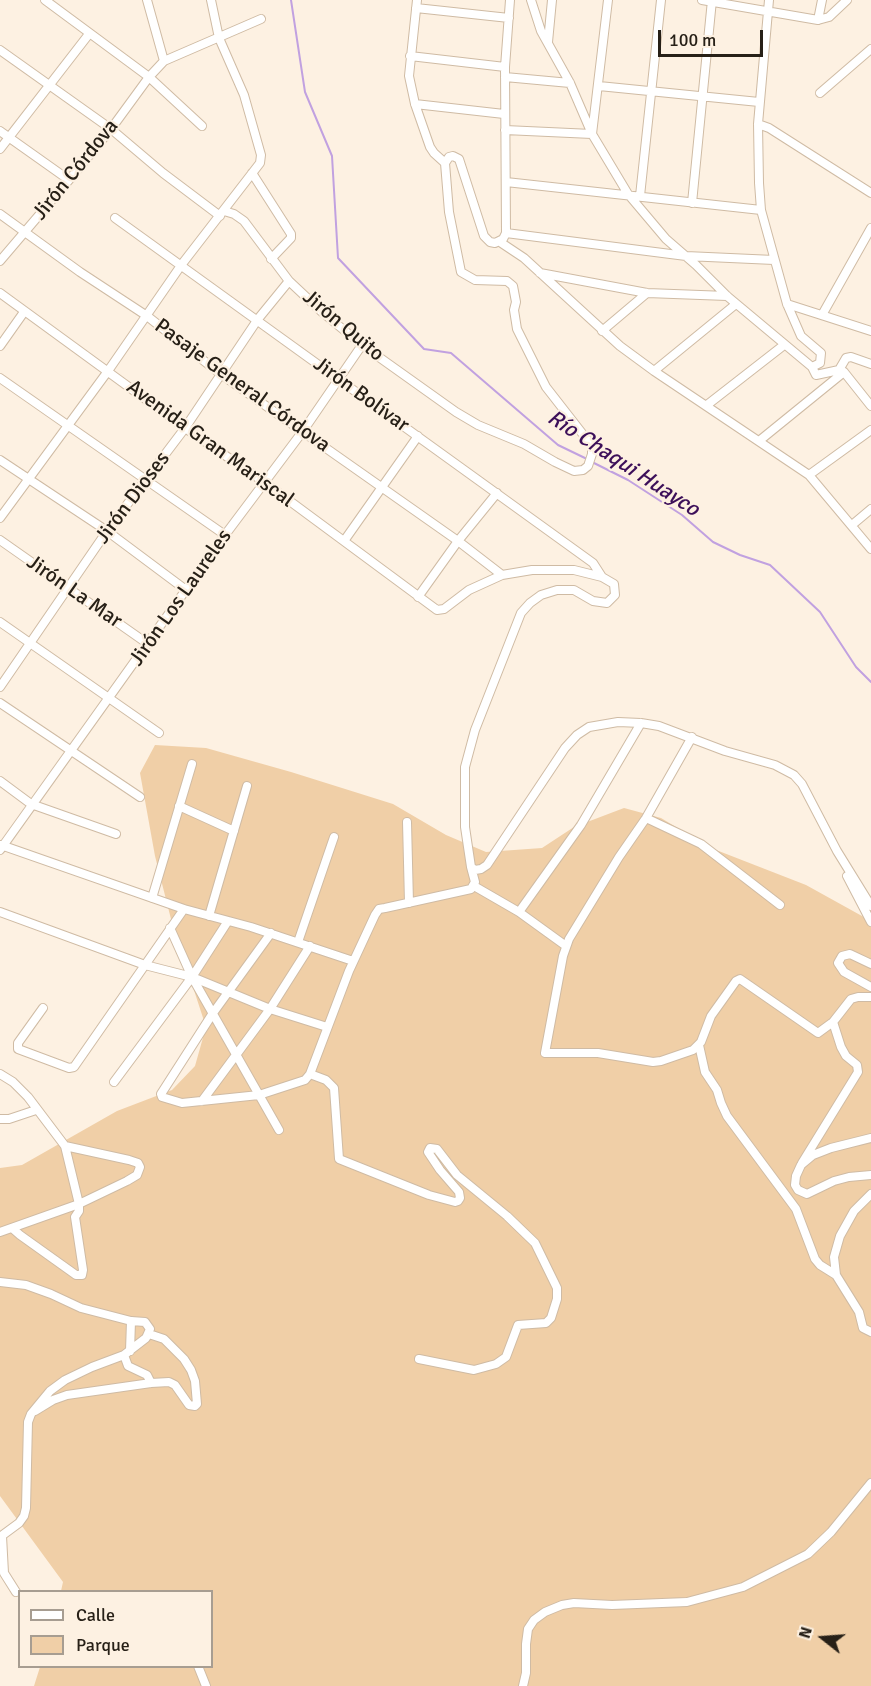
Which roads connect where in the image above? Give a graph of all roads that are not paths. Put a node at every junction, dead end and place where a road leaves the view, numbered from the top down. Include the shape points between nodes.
1 (45, 0) edge
2 (147, 0) edge
3 (211, 0) edge
4 (510, 0) edge
5 (531, 0) edge
6 (552, 0) edge
7 (608, 0) edge
8 (661, 0) edge
9 (702, 0) edge
10 (770, 0) edge
11 (822, 0) edge
12 (847, 0) edge
13 (712, 1) edge
14 (417, 4) edge
15 (768, 11) junction
16 (509, 18) junction
17 (261, 19) dead end
18 (818, 20) junction
19 (89, 34) junction
20 (219, 38) junction
21 (548, 43) junction
22 (0, 50) edge
23 (871, 50) edge
24 (410, 56) junction
25 (164, 61) junction
26 (505, 67) junction
27 (505, 76) junction
28 (149, 77) junction
29 (570, 83) junction
30 (50, 85) junction
31 (599, 86) junction
32 (650, 93) junction
33 (820, 93) dead end
34 (703, 97) junction
35 (759, 102) junction
36 (415, 104) junction
37 (504, 114) junction
38 (758, 124) junction
39 (202, 126) dead end
40 (111, 129) junction
41 (505, 130) junction
42 (0, 132) edge
43 (592, 134) junction
44 (9, 138) junction
45 (0, 149) edge
46 (444, 163) junction
47 (252, 173) junction
48 (69, 180) junction
49 (506, 182) junction
50 (871, 193) edge
51 (628, 194) junction
52 (640, 196) junction
53 (692, 203) junction
54 (761, 210) junction
55 (222, 213) junction
56 (0, 214) edge
57 (116, 218) dead end
58 (871, 228) edge
59 (27, 231) junction
60 (506, 233) junction
61 (500, 242) junction
62 (686, 256) junction
63 (271, 259) junction
64 (774, 260) junction
65 (0, 261) edge
66 (182, 264) junction
67 (540, 273) junction
68 (289, 280) junction
69 (0, 293) edge
70 (647, 293) junction
71 (727, 296) junction
72 (736, 304) junction
73 (787, 304) junction
74 (24, 312) junction
75 (822, 315) junction
76 (147, 316) junction
77 (258, 319) junction
78 (602, 331) junction
79 (871, 331) edge
80 (362, 345) junction
81 (784, 345) junction
82 (0, 346) edge
83 (871, 364) edge
84 (814, 366) junction
85 (108, 371) junction
86 (654, 371) junction
87 (841, 371) junction
88 (222, 375) junction
89 (0, 378) edge
90 (339, 378) junction
91 (707, 405) junction
92 (871, 405) edge
93 (69, 425) junction
94 (185, 428) junction
95 (871, 430) edge
96 (303, 431) junction
97 (418, 436) junction
98 (759, 441) junction
99 (0, 460) edge
100 (809, 475) junction
101 (28, 479) junction
102 (147, 480) junction
103 (264, 482) junction
104 (381, 487) junction
105 (497, 493) junction
106 (871, 509) edge
107 (0, 518) edge
108 (852, 525) junction
109 (107, 531) junction
110 (225, 535) junction
111 (0, 540) edge
112 (344, 541) junction
113 (458, 541) junction
114 (871, 549) edge
115 (502, 576) junction
116 (602, 577) junction
117 (68, 588) junction
118 (186, 590) junction
119 (418, 597) junction
120 (0, 622) edge
121 (29, 644) junction
122 (148, 644) junction
123 (0, 687) edge
124 (110, 699) junction
125 (0, 703) edge
126 (641, 723) junction
127 (159, 733) dead end
128 (692, 737) junction
129 (72, 751) junction
130 (192, 764) dead end
131 (0, 781) edge
132 (247, 786) dead end
133 (140, 797) dead end
134 (31, 804) junction
135 (179, 806) junction
136 (646, 818) junction
137 (407, 822) dead end
138 (234, 831) junction
139 (116, 834) dead end
140 (334, 837) dead end
141 (1, 847) edge
142 (837, 851) junction
143 (471, 867) junction
144 (474, 886) junction
145 (152, 898) junction
146 (409, 903) junction
147 (780, 905) dead end
148 (871, 906) edge
149 (184, 909) junction
150 (0, 912) edge
151 (519, 912) junction
152 (209, 916) junction
153 (228, 921) junction
154 (871, 922) edge
155 (170, 928) junction
156 (271, 933) junction
157 (298, 942) junction
158 (309, 946) junction
159 (566, 946) junction
160 (353, 961) junction
161 (871, 964) edge
162 (145, 965) junction
163 (192, 977) junction
164 (871, 987) edge
165 (227, 993) junction
166 (871, 997) edge
167 (42, 1008) dead end
168 (270, 1009) junction
169 (213, 1013) junction
170 (833, 1022) junction
171 (327, 1027) junction
172 (699, 1045) junction
173 (236, 1056) junction
174 (0, 1074) edge
175 (310, 1074) junction
176 (114, 1082) dead end
177 (259, 1095) junction
178 (202, 1101) junction
179 (36, 1110) junction
180 (0, 1119) edge
181 (279, 1130) dead end
182 (871, 1138) edge
183 (65, 1146) junction
184 (801, 1165) junction
185 (871, 1175) edge
186 (871, 1194) edge
187 (79, 1204) junction
188 (62, 1212) junction
189 (75, 1217) junction
190 (12, 1228) junction
191 (0, 1232) edge
192 (836, 1275) junction
193 (0, 1282) edge
194 (132, 1321) junction
195 (871, 1332) edge
196 (149, 1334) junction
197 (127, 1353) junction
198 (419, 1359) dead end
199 (151, 1383) junction
200 (31, 1414) junction
201 (871, 1483) edge
202 (1, 1536) edge
203 (0, 1584) edge
204 (18, 1593) edge
205 (199, 1668) edge
206 (206, 1686) edge
207 (523, 1686) edge

1 - 19 street
2 - 25 street
3 - 20 street
4 - 16 street
5 - 21 street
6 - 21 street
7 - 31 street
8 - 32 street
9 - 13 street
10 - 15 street
11 - 18 street
12 - 18 street
13 - 15 street
13 - 34 street
14 - 16 street
14 - 24 street
15 - 18 street
15 - 35 street
16 - 26 street
17 - 20 street
19 - 28 street
19 - 30 street
20 - 25 street
20 - 47 street via 244,95 261,155
21 - 29 street
22 - 30 street, Jirón Quito
23 - 33 street
24 - 26 street
24 - 36 street via 409,76
25 - 28 street, Jirón Córdova
26 - 27 street
27 - 29 street
27 - 37 street
28 - 39 street
28 - 40 street, Jirón Córdova
29 - 43 street
30 - 40 street, Jirón Quito
30 - 44 street
31 - 32 street
31 - 43 street
32 - 34 street
32 - 52 street
34 - 35 street
34 - 53 street
35 - 38 street
36 - 37 street
36 - 46 street via 430,147
37 - 41 street
38 - 50 street
38 - 54 street
40 - 48 street, Jirón Córdova
40 - 55 street, Jirón Quito via 163,173
41 - 43 street
41 - 49 street
42 - 44 street
43 - 51 street
44 - 45 street
44 - 48 street
46 - 61 street via 449,157 459,159 484,236 490,242
46 - 80 street, Jirón Quito via 461,272 475,280 507,281 513,286 517,329 546,387 592,446 588,466 574,471 478,425
47 - 55 street
47 - 63 street via 291,234
48 - 59 street, Jirón Córdova
49 - 51 street
49 - 60 street
51 - 52 street
51 - 62 street
52 - 53 street
53 - 54 street
54 - 64 street
55 - 63 street, Jirón Quito via 234,214 244,221
55 - 66 street
56 - 59 street, Pasaje General Córdova
57 - 66 street, Jirón Bolívar
58 - 75 street
59 - 65 street, Jirón Córdova
59 - 76 street, Pasaje General Córdova
60 - 61 street
60 - 62 street
61 - 67 street
62 - 64 street
62 - 71 street
63 - 68 street, Jirón Quito
64 - 73 street
66 - 76 street
66 - 77 street, Jirón Bolívar
67 - 70 street
67 - 78 street
68 - 77 street, Jirón Dioses
68 - 80 street, Jirón Quito
69 - 74 street, Avenida Gran Mariscal
70 - 71 street
70 - 78 street
71 - 72 street
72 - 81 street
72 - 86 street
73 - 75 street
73 - 84 street via 801,336 821,353 822,358
74 - 82 street
74 - 85 street, Avenida Gran Mariscal
75 - 79 street
76 - 85 street
76 - 88 street, Pasaje General Córdova
77 - 88 street, Jirón Dioses
77 - 90 street, Jirón Bolívar
78 - 86 street
80 - 90 street, Jirón Los Laureles
81 - 84 street
81 - 91 street
83 - 87 street via 846,358
84 - 87 street via 814,374 818,375
85 - 93 street
85 - 94 street, Avenida Gran Mariscal
86 - 91 street
87 - 92 street
87 - 98 street
88 - 94 street, Jirón Dioses
88 - 96 street, Pasaje General Córdova
89 - 93 street
90 - 96 street, Jirón Los Laureles
90 - 97 street, Jirón Bolívar
91 - 98 street
93 - 101 street
93 - 102 street
94 - 102 street, Jirón Dioses
94 - 103 street, Avenida Gran Mariscal
95 - 100 street
96 - 103 street, Jirón Los Laureles
96 - 104 street, Pasaje General Córdova
97 - 104 street
97 - 105 street, Jirón Bolívar
98 - 100 street
99 - 101 street
100 - 108 street
101 - 107 street
101 - 109 street
102 - 109 street, Jirón Dioses
102 - 110 street
103 - 110 street, Jirón Los Laureles
103 - 112 street, Avenida Gran Mariscal
104 - 112 street
104 - 113 street, Pasaje General Córdova
105 - 113 street
105 - 116 street, Jirón Bolívar via 593,563
106 - 108 street
108 - 114 street
109 - 117 street, Jirón Dioses
109 - 118 street
110 - 118 street, Jirón Los Laureles
111 - 117 street, Jirón La Mar
112 - 119 street, Avenida Gran Mariscal
113 - 115 street, Pasaje General Córdova
113 - 119 street
115 - 116 street via 546,569
115 - 119 street, Avenida Gran Mariscal via 469,590 441,610
116 - 143 street, Jirón Bolívar via 610,580 615,589 607,603 593,601 574,590 557,590 530,603 521,613 475,730 465,767 465,827
117 - 121 street, Jirón Dioses
117 - 122 street, Jirón La Mar
118 - 122 street, Jirón Los Laureles
120 - 121 street
121 - 123 street, Jirón Dioses
121 - 124 street
122 - 124 street, Jirón Los Laureles
124 - 127 street
124 - 129 street, Jirón Los Laureles
125 - 129 street
126 - 128 street
126 - 143 street via 589,727 578,735 565,748 487,865 476,870
126 - 151 street via 580,825
128 - 136 street
128 - 142 street via 794,775
129 - 133 street
129 - 134 street, Jirón Los Laureles
130 - 135 street
131 - 134 street
132 - 138 street
134 - 139 street
134 - 141 street, Jirón Los Laureles
135 - 138 street
135 - 145 street
136 - 147 street via 701,844
136 - 159 street
137 - 146 street
138 - 152 street
140 - 157 street
141 - 145 street
142 - 148 street
142 - 154 street
143 - 144 street
144 - 146 street
144 - 151 street
145 - 149 street
146 - 160 street via 379,909
149 - 152 street
149 - 155 street
150 - 162 street
151 - 159 street
152 - 153 street
153 - 156 street
153 - 163 street
155 - 162 street
155 - 163 street
156 - 157 street
156 - 165 street
157 - 158 street
158 - 160 street
158 - 168 street
159 - 172 street via 545,1053 598,1053 653,1062
160 - 171 street
161 - 164 street via 850,954 842,956 838,963 844,972
162 - 163 street
162 - 167 street via 71,1068 18,1049 18,1043
163 - 165 street
163 - 169 street
163 - 176 street
165 - 168 street
165 - 169 street
166 - 170 street via 851,999
168 - 171 street
168 - 173 street
169 - 173 street
169 - 178 street via 161,1094 182,1103
170 - 172 street via 818,1033 740,979 711,1016
170 - 184 street via 841,1047 857,1065 858,1072
171 - 175 street
172 - 192 street via 705,1072 727,1116 796,1209 815,1259
173 - 177 street
173 - 178 street
174 - 179 street via 13,1082
175 - 177 street via 305,1080
175 - 198 street via 334,1088 339,1159 429,1195 458,1201 459,1192 428,1152 430,1148 437,1149 458,1175 535,1243 557,1288 551,1318 538,1325 518,1325 506,1357 496,1364 474,1370
177 - 178 street
177 - 181 street
179 - 180 street
179 - 183 street
182 - 184 street via 831,1148
183 - 187 street
183 - 187 street via 129,1160 140,1167 137,1175
184 - 185 street via 795,1185 807,1194 834,1181
186 - 192 street via 854,1211 840,1236 834,1257
187 - 188 street
187 - 189 street
188 - 189 street
188 - 190 street
189 - 190 street via 83,1270 80,1276
190 - 191 street
192 - 195 street via 859,1312 863,1328
193 - 194 street via 26,1286 81,1308
194 - 196 street via 145,1322
194 - 197 street
196 - 197 street
196 - 199 street via 164,1339 184,1359 195,1381 197,1404 189,1405 169,1382
197 - 199 street via 128,1366 147,1375
197 - 200 street via 65,1380
199 - 200 street via 67,1395
200 - 202 street via 26,1508 19,1523
201 - 207 street via 808,1554 743,1587 687,1602 574,1603 545,1611 528,1629
202 - 204 street via 4,1573
203 - 204 street
205 - 206 street

